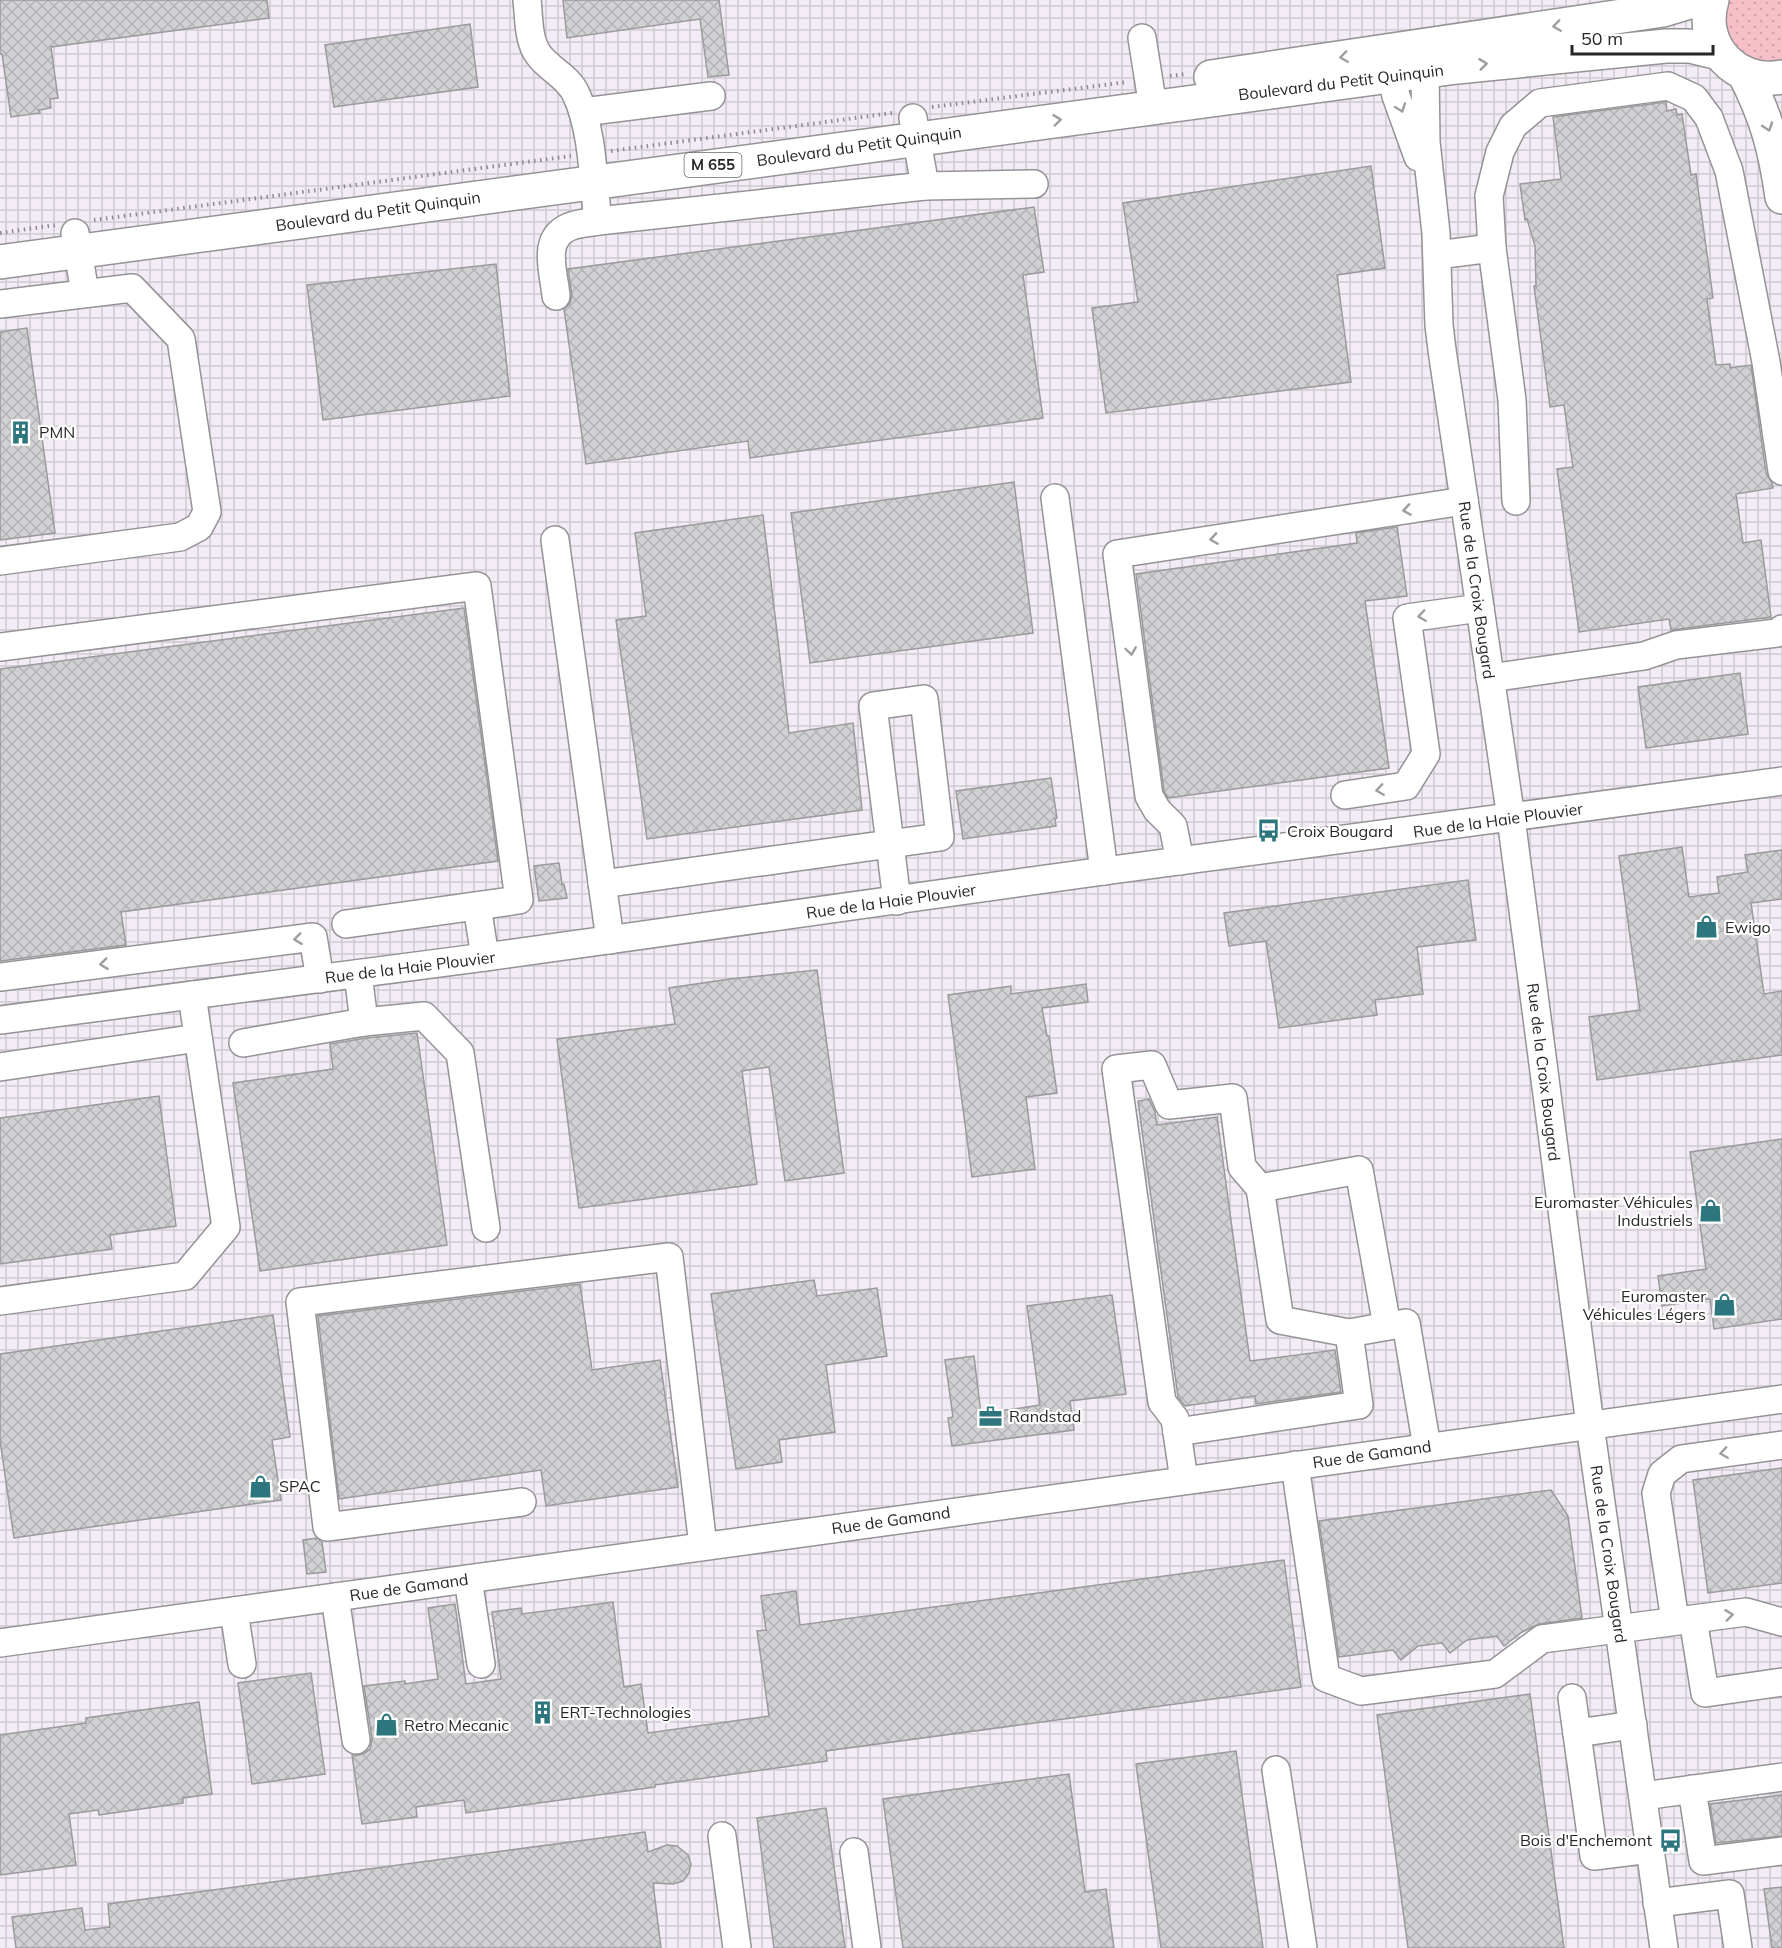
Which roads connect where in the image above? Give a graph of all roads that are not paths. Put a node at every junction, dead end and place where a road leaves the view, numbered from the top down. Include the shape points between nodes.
1 (526, 0) edge
2 (1696, 0) edge
3 (1712, 0) edge
4 (1142, 38) dead end
5 (1424, 58) junction
6 (1389, 63) junction
7 (1731, 63) junction
8 (1782, 77) edge
9 (1150, 90) junction
10 (711, 96) dead end
11 (583, 112) junction
12 (913, 119) junction
13 (592, 165) junction
14 (1034, 184) dead end
15 (925, 186) junction
16 (1431, 195) junction
17 (1782, 197) edge
18 (598, 221) junction
19 (77, 232) junction
20 (0, 243) edge
21 (1492, 248) junction
22 (1437, 255) junction
23 (0, 262) edge
24 (85, 293) junction
25 (556, 296) dead end
26 (0, 304) edge
27 (1782, 471) edge
28 (1054, 498) dead end
29 (1464, 501) junction
30 (1516, 501) dead end
31 (555, 540) dead end
32 (0, 561) edge
33 (1480, 608) junction
34 (1782, 628) edge
35 (0, 647) edge
36 (1490, 678) junction
37 (1782, 781) edge
38 (1346, 795) dead end
39 (1511, 818) junction
40 (890, 844) junction
41 (1180, 861) junction
42 (1104, 872) junction
43 (602, 884) junction
44 (897, 901) junction
45 (477, 906) junction
46 (346, 924) dead end
47 (610, 940) junction
48 (485, 957) junction
49 (358, 974) junction
50 (0, 977) edge
51 (320, 979) junction
52 (192, 995) junction
53 (91, 1009) junction
54 (0, 1020) edge
55 (364, 1022) junction
56 (198, 1038) junction
57 (243, 1043) dead end
58 (97, 1053) junction
59 (0, 1068) edge
60 (1260, 1188) junction
61 (486, 1228) dead end
62 (0, 1301) edge
63 (1387, 1326) junction
64 (1349, 1333) junction
65 (1782, 1399) edge
66 (1590, 1425) junction
67 (1177, 1432) junction
68 (1782, 1445) edge
69 (1426, 1447) junction
70 (1295, 1465) junction
71 (1184, 1480) junction
72 (522, 1502) dead end
73 (703, 1546) junction
74 (468, 1579) junction
75 (336, 1597) junction
76 (234, 1611) junction
77 (1684, 1620) junction
78 (1782, 1622) edge
79 (1620, 1629) junction
80 (0, 1643) edge
81 (242, 1664) dead end
82 (481, 1664) dead end
83 (1782, 1682) edge
84 (1572, 1698) dead end
85 (1634, 1725) junction
86 (1577, 1733) junction
87 (356, 1740) dead end
88 (1276, 1770) dead end
89 (1782, 1777) edge
90 (1692, 1789) junction
91 (1643, 1796) junction
92 (722, 1836) dead end
93 (1650, 1849) junction
94 (1782, 1851) edge
95 (854, 1852) dead end
96 (1657, 1903) junction
97 (737, 1948) edge
98 (867, 1948) edge
99 (1303, 1948) edge
100 (1664, 1948) edge
101 (1738, 1948) edge

1 - 11 street via 538,55 575,91
2 -> 5 main road, Boulevard du Petit Quinquin / M 655
3 - 7 main road via 1710,30
4 - 9 street
5 - 6 main road, Boulevard du Petit Quinquin / M 655
5 -> 7 main road, Boulevard du Petit Quinquin / M 655 via 1690,46
5 - 16 street
6 - 9 main road, Boulevard du Petit Quinquin / M 655
6 -> 16 street via 1396,96
7 - 8 main road, Boulevard du Petit Quinquin via 1763,78
7 -> 17 main road via 1766,121
9 - 12 main road, Boulevard du Petit Quinquin / M 655
10 - 11 street
11 - 13 street
12 - 13 main road, Boulevard du Petit Quinquin / M 655
12 - 15 street
13 - 18 street
13 - 19 main road, Boulevard du Petit Quinquin / M 655
14 - 15 street
15 - 18 street
16 - 22 street, Rue de la Croix Bougard
18 - 25 street via 570,226 557,234 550,247
19 - 20 main road, Boulevard du Petit Quinquin / M 655
19 - 23 main road, Boulevard du Petit Quinquin / M 655
19 - 24 street
21 - 22 street
21 - 27 street via 1490,196 1500,153 1513,126 1540,103 1668,86 1694,98 1709,118 1729,171 1767,362
21 - 30 street via 1512,400
22 - 29 street, Rue de la Croix Bougard via 1439,325
24 - 26 street
24 - 32 street via 132,288 181,339 207,512 199,527 180,537
28 - 42 street
29 - 33 street, Rue de la Croix Bougard
29 -> 41 street via 1117,554 1149,796 1173,826
31 - 43 street
33 - 36 street, Rue de la Croix Bougard
33 -> 38 street via 1407,618 1426,754 1406,786
34 - 36 street via 1777,633 1676,645 1644,656
35 - 45 street via 477,586 519,900
36 - 39 street, Rue de la Croix Bougard
37 - 39 street, Rue de la Haie Plouvier
39 - 41 street, Rue de la Haie Plouvier
39 - 66 street, Rue de la Croix Bougard
40 - 40 street via 940,837 924,699 873,706
40 - 43 street
40 - 44 street
41 - 42 street, Rue de la Haie Plouvier
42 - 44 street, Rue de la Haie Plouvier
43 - 47 street
44 - 47 street, Rue de la Haie Plouvier
45 - 46 street
45 - 48 street
47 - 48 street, Rue de la Haie Plouvier
48 - 49 street, Rue de la Haie Plouvier
49 - 51 street, Rue de la Haie Plouvier
49 - 55 street
51 -> 50 street via 314,936
51 - 52 street, Rue de la Haie Plouvier
52 - 53 street, Rue de la Haie Plouvier
52 - 56 street
53 - 54 street, Rue de la Haie Plouvier
53 - 58 street
55 - 57 street
55 - 61 street via 424,1016 460,1053
56 - 58 street
56 - 62 street via 226,1227 185,1276
58 - 59 street
60 - 63 street via 1359,1170
60 - 64 street via 1280,1320
60 - 67 street via 1242,1167 1233,1098 1169,1105 1152,1065 1116,1069 1162,1402 1175,1419
63 - 64 street
63 - 69 street via 1406,1323
64 - 67 street via 1359,1405
65 - 66 street, Rue de Gamand
66 - 69 street, Rue de Gamand
66 - 79 street, Rue de la Croix Bougard
67 - 71 street
68 -> 77 street via 1681,1459 1662,1474 1656,1493
69 - 70 street, Rue de Gamand
70 - 71 street, Rue de Gamand
70 - 79 street via 1326,1678 1360,1691 1495,1674 1542,1639
71 - 73 street, Rue de Gamand
72 - 73 street via 327,1527 300,1302 669,1257
73 - 74 street, Rue de Gamand
74 - 75 street, Rue de Gamand
74 - 82 street
75 - 76 street, Rue de Gamand
75 - 87 street
76 - 80 street, Rue de Gamand
76 - 81 street
77 -> 78 street via 1746,1612
77 - 79 street
77 - 83 street via 1706,1693
79 - 85 street, Rue de la Croix Bougard
84 - 86 street
85 - 86 street
85 - 91 street, Rue de la Croix Bougard
86 - 93 street via 1594,1856
88 - 99 street
89 - 90 street
90 - 91 street
90 - 94 street via 1703,1861
91 - 93 street, Rue de la Croix Bougard
92 - 97 street
93 - 96 street, Rue de la Croix Bougard
95 - 98 street
96 - 100 street, Rue de la Croix Bougard
96 - 101 street via 1730,1894

